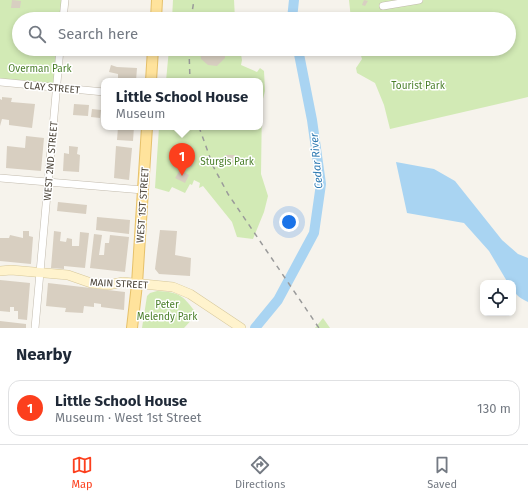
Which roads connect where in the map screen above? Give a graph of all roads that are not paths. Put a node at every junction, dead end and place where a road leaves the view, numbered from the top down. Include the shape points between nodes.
1 (65, 0) edge
2 (158, 0) edge
3 (419, 0) edge
4 (383, 6) dead end
5 (64, 12) edge
6 (157, 12) edge
7 (59, 56) edge
8 (153, 56) edge
9 (151, 78) edge
10 (0, 82) edge
11 (57, 88) junction
12 (101, 92) edge
13 (147, 130) edge
14 (0, 178) edge
15 (48, 182) junction
16 (143, 190) junction
17 (0, 271) edge
18 (40, 272) junction
19 (137, 284) junction
20 (131, 327) edge
21 (35, 328) edge
22 (241, 328) edge

1 - 5 street
2 - 6 main road
3 - 4 street
7 - 11 street, WEST 2ND STREET
8 - 9 main road
10 - 11 street, CLAY STREET
11 - 12 street, CLAY STREET
11 - 15 street, WEST 2ND STREET
13 - 16 main road, WEST 1ST STREET
14 - 15 street
15 - 16 street
15 - 18 street, WEST 2ND STREET
16 - 19 main road, WEST 1ST STREET
17 - 18 main road, MAIN STREET
18 - 19 main road, MAIN STREET via 68,275 91,283
18 - 21 street, WEST 2ND STREET
19 - 20 main road, WEST 1ST STREET
19 - 22 main road, MAIN STREET via 173,288 190,294

